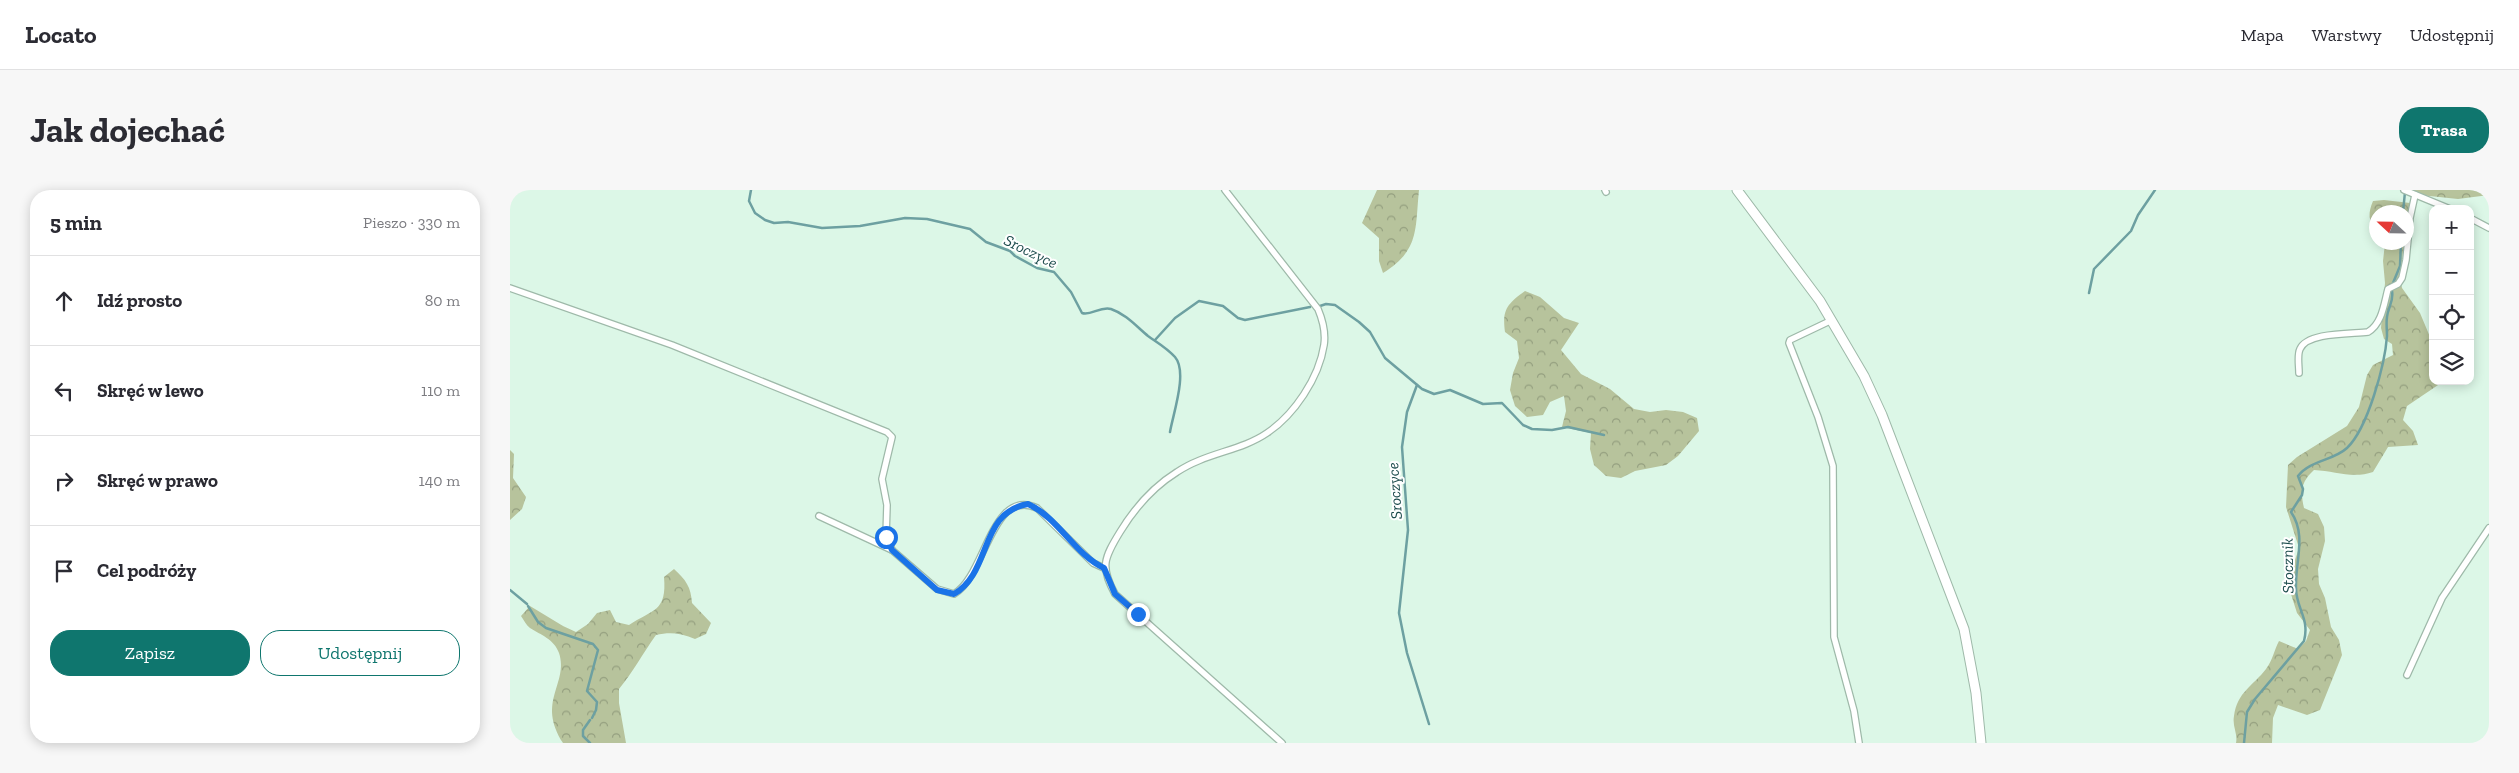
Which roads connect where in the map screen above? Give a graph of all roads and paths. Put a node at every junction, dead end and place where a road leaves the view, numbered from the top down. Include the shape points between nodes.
1 (1225, 190) edge
2 (1737, 190) edge
3 (2404, 190) edge
4 (2415, 195) junction
5 (2440, 205) edge
6 (2474, 220) edge
7 (2489, 228) edge
8 (510, 288) edge
9 (1832, 320) junction
10 (2299, 373) dead end
11 (820, 516) dead end
12 (2489, 528) edge
13 (892, 550) junction
14 (1104, 568) junction
15 (2407, 675) dead end
16 (1282, 743) edge
17 (1859, 743) edge
18 (1981, 743) edge

1 - 14 street via 1318,309 1324,325 1320,364 1289,414 1267,433 1201,458 1175,472 1154,490 1136,508 1120,532 1106,555
2 - 9 street
3 - 4 street
4 - 5 street
4 - 10 street via 2402,278 2388,289 2380,319 2368,332 2314,337 2304,342 2299,350
6 - 7 street
8 - 13 street via 672,345 887,432 892,437 882,479 887,505 886,537
9 - 17 street via 1789,343 1834,466 1834,637
9 - 18 street via 1882,415 1964,629 1975,684
11 - 13 street
12 - 15 street via 2442,598
13 - 14 street via 937,590 954,594 962,589 978,565 1004,513 1028,504 1045,515 1093,563
14 - 16 street via 1115,594

